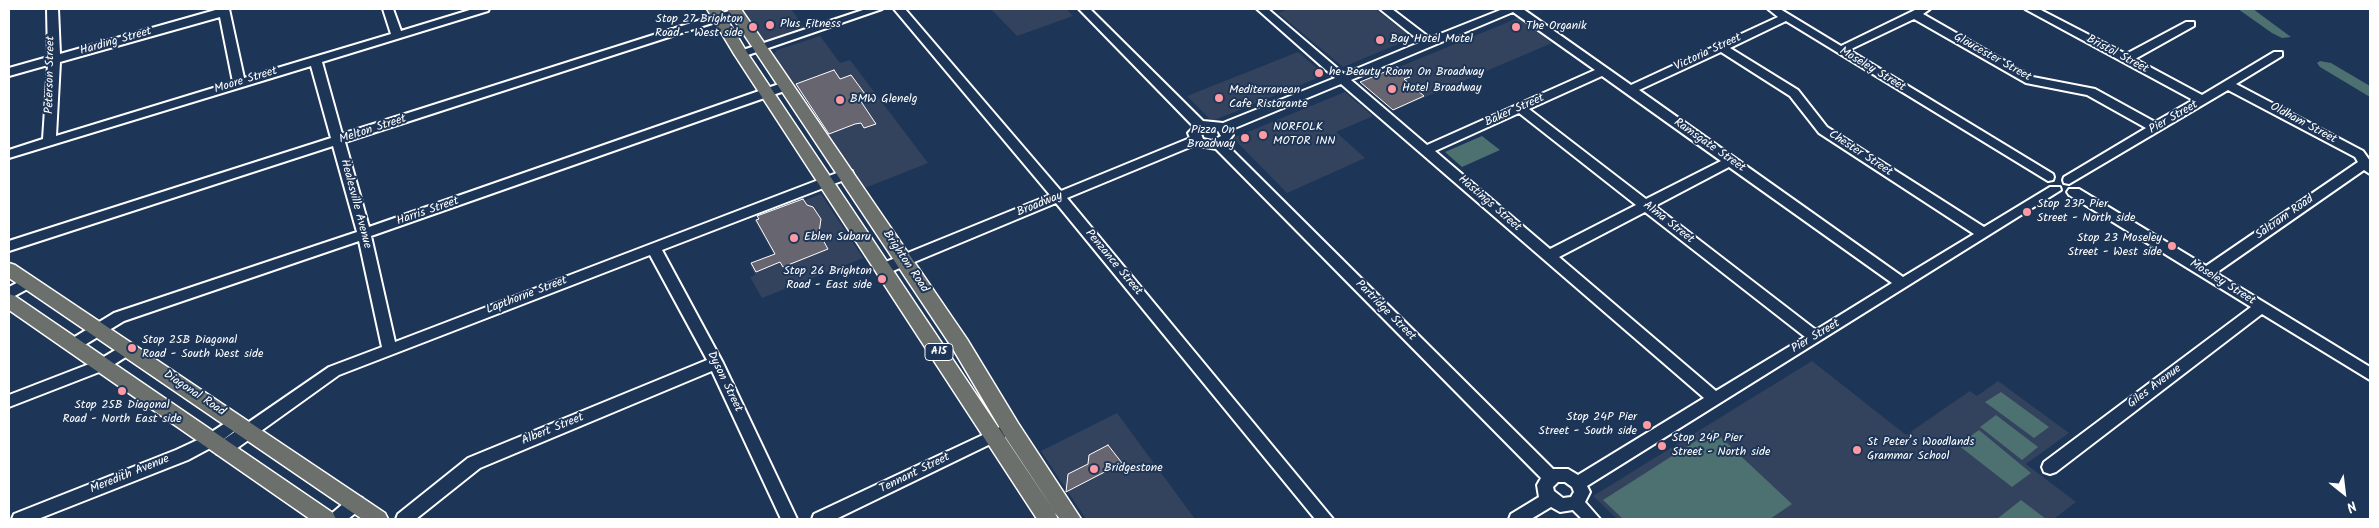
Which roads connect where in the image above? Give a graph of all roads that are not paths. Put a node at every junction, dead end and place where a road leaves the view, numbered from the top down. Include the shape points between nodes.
1 (52, 9) edge
2 (388, 9) edge
3 (484, 9) edge
4 (876, 9) edge
5 (899, 9) edge
6 (1084, 9) edge
7 (1262, 9) edge
8 (1385, 9) edge
9 (1514, 9) edge
10 (1773, 9) edge
11 (2031, 9) edge
12 (224, 10) edge
13 (735, 10) edge
14 (1919, 11) edge
15 (717, 13) edge
16 (1786, 17) junction
17 (2190, 24) dead end
18 (397, 35) junction
19 (1429, 43) junction
20 (1721, 47) junction
21 (760, 48) junction
22 (1841, 50) junction
23 (741, 54) junction
24 (2278, 54) dead end
25 (315, 59) junction
26 (2126, 59) junction
27 (54, 60) junction
28 (1603, 71) junction
29 (9, 72) edge
30 (1343, 79) junction
31 (239, 83) junction
32 (2228, 85) junction
33 (786, 86) junction
34 (1630, 90) junction
35 (768, 92) junction
36 (2203, 100) junction
37 (1520, 108) junction
38 (1200, 126) junction
39 (1223, 128) junction
40 (2156, 128) junction
41 (1196, 140) junction
42 (49, 141) junction
43 (338, 141) junction
44 (1219, 144) junction
45 (1426, 150) junction
46 (9, 154) edge
47 (1730, 161) junction
48 (2367, 167) edge
49 (847, 174) junction
50 (827, 181) junction
51 (2052, 184) junction
52 (2071, 186) junction
53 (1059, 197) junction
54 (1646, 205) junction
55 (364, 234) junction
56 (1984, 234) junction
57 (9, 246) edge
58 (653, 247) junction
59 (1550, 256) junction
60 (904, 260) junction
61 (9, 269) edge
62 (883, 269) junction
63 (2206, 273) junction
64 (28, 282) junction
65 (1903, 284) junction
66 (9, 294) edge
67 (9, 302) edge
68 (2261, 307) junction
69 (99, 328) junction
70 (1815, 337) junction
71 (73, 345) junction
72 (127, 349) junction
73 (390, 350) junction
74 (716, 363) junction
75 (102, 365) junction
76 (2367, 368) edge
77 (1715, 399) junction
78 (9, 401) edge
79 (242, 426) junction
80 (1002, 432) junction
81 (217, 445) junction
82 (2050, 467) dead end
83 (1550, 477) junction
84 (1578, 483) junction
85 (1550, 499) junction
86 (356, 503) junction
87 (1576, 503) junction
88 (20, 519) edge
89 (326, 519) edge
90 (337, 519) edge
91 (378, 519) edge
92 (404, 519) edge
93 (789, 519) edge
94 (820, 519) edge
95 (1048, 519) edge
96 (1071, 519) edge
97 (1325, 519) edge
98 (1517, 519) edge
99 (1592, 519) edge

1 - 27 street, Peterson Street
2 - 18 street
3 - 18 street, Moore Street
4 - 21 street
5 - 53 street, Penzance Street
6 - 38 street
7 - 30 street, Hastings Street
8 - 19 street
9 - 19 street
9 - 28 street, Ramsgate Street
10 - 16 street, Moseley Street
11 - 26 street, Bristol Street
12 - 27 street, Harding Street
12 - 31 street
13 - 15 street, Melton Street
13 - 21 main road, Brighton Road / A15
14 - 22 street
14 - 40 street, Gloucester Street via 2030,80 2090,92
15 - 23 main road, Brighton Road / A15
15 - 43 street, Melton Street
16 - 20 street, Victoria Street
16 - 22 street, Moseley Street
17 - 26 street
18 - 25 street, Moore Street
19 - 30 street
20 - 34 street, Victoria Street
20 - 56 street, Chester Street via 1794,93 1823,130
21 - 23 street
21 - 33 main road, Brighton Road / A15
22 - 51 street, Moseley Street
23 - 35 main road, Brighton Road / A15
24 - 32 street, Pier Street
25 - 31 street, Moore Street
25 - 43 street, Healesville Avenue
26 - 36 street, Bristol Street
27 - 29 street, Harding Street
27 - 42 street, Peterson Street
28 - 34 street, Ramsgate Street
28 - 37 street, Baker Street
30 - 39 street
30 - 45 street, Hastings Street
31 - 42 street, Moore Street
32 - 36 street, Pier Street
32 - 48 street, Oldham Street via 2359,154
33 - 35 street, Harris Street
33 - 49 main road, Brighton Road / A15
34 - 47 street, Ramsgate Street
35 - 50 main road, Brighton Road / A15
35 - 55 street, Harris Street
36 - 40 street, Pier Street
37 - 45 street, Baker Street
37 - 54 street, Alma Street
38 - 39 street via 1214,124
38 - 41 street via 1194,132
39 - 44 street via 1226,138
40 - 52 street, Pier Street
41 - 44 street via 1204,144
41 - 53 street, Broadway
42 - 46 street, Moore Street
43 - 55 street, Healesville Avenue
43 - 57 street, Melton Street
44 - 83 street, Partridge Street
45 - 59 street, Hastings Street
47 - 54 street
47 - 65 street, Ramsgate Street
48 - 63 street, Saltram Road
49 - 50 street, Lapthorne Street
49 - 60 main road, Brighton Road / A15
50 - 58 street, Lapthorne Street
50 - 62 main road, Brighton Road / A15
51 - 52 street via 2068,194
51 - 56 street, Pier Street
52 - 63 street, Moseley Street
53 - 60 street, Broadway
53 - 97 street, Penzance Street
54 - 59 street
54 - 70 street, Alma Street
55 - 69 street, Harris Street via 119,317
55 - 73 street, Healesville Avenue
56 - 65 street, Pier Street
58 - 73 street, Lapthorne Street
58 - 74 street, Dyson Street
59 - 77 street, Hastings Street
60 - 62 street, Broadway
60 - 80 main road, Brighton Road / A15 via 960,344
61 - 64 main road, Diagonal Road
62 - 80 main road, Brighton Road / A15
63 - 68 street, Moseley Street
64 - 66 street
64 - 69 main road, Diagonal Road
65 - 70 street, Pier Street
67 - 71 main road
68 - 76 street, Moseley Street
68 - 82 street, Giles Avenue
69 - 71 street, Harris Street
69 - 72 main road, Diagonal Road
70 - 77 street, Pier Street
71 - 75 main road
72 - 75 street
72 - 79 main road, Diagonal Road
73 - 79 street, Lapthorne Street via 334,371
74 - 92 street, Albert Street via 474,463
74 - 93 street, Dyson Street
75 - 78 street
75 - 81 main road
77 - 84 street, Pier Street
79 - 81 street, Meredith Avenue
79 - 86 main road, Diagonal Road
80 - 94 street, Tennant Street
80 - 95 main road, Brighton Road / A15
80 - 96 main road, Brighton Road / A15
81 - 88 street, Meredith Avenue via 182,455
81 - 89 main road
83 - 84 street via 1561,475
83 - 85 street via 1545,485
84 - 87 street via 1582,492
85 - 87 street via 1566,506
85 - 98 street
86 - 90 street
86 - 91 main road, Diagonal Road
87 - 99 street

